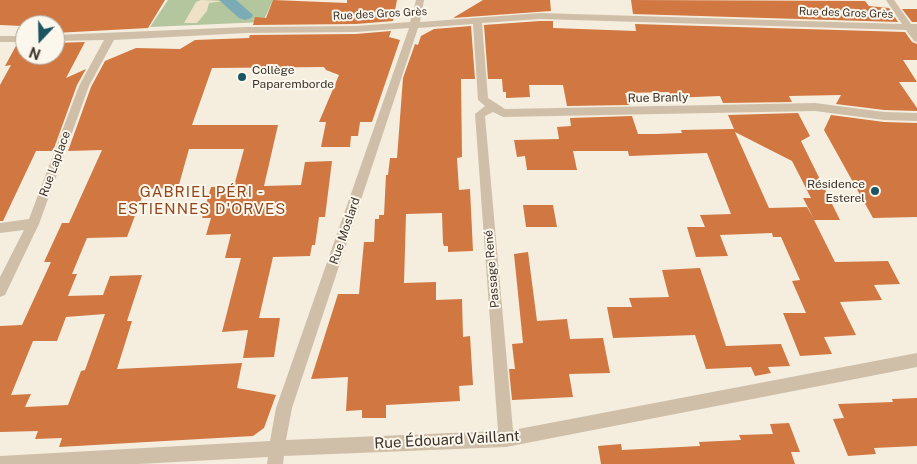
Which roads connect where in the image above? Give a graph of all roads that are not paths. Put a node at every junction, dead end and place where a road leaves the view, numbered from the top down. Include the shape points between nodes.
1 (420, 0) edge
2 (890, 0) edge
3 (476, 20) junction
4 (415, 24) junction
5 (913, 27) edge
6 (111, 37) junction
7 (65, 38) edge
8 (0, 39) edge
9 (15, 39) edge
10 (917, 39) edge
11 (493, 107) junction
12 (917, 116) edge
13 (34, 224) junction
14 (0, 228) edge
15 (0, 291) edge
16 (917, 360) edge
17 (506, 439) junction
18 (276, 448) junction
19 (0, 464) edge
20 (275, 464) edge

1 - 4 street, Rue Moslard
2 - 5 street
3 - 4 street, Rue des Gros Grès
3 - 5 street, Rue des Gros Grès via 540,16
3 - 11 street via 484,100
4 - 6 street, Rue des Gros Grès
4 - 18 street, Rue Moslard via 284,408
5 - 10 street
6 - 7 street, Rue des Gros Grès
6 - 13 street, Rue Laplace via 84,86
8 - 9 street
11 - 12 street, Rue Branly via 503,113 815,107 884,116
11 - 17 street, Passage René via 480,114
13 - 14 street
13 - 15 street, Rue Laplace
16 - 17 street, Rue Édouard Vaillant
17 - 18 street, Rue Édouard Vaillant
18 - 19 street, Rue Édouard Vaillant
18 - 20 street, Rue Moslard

